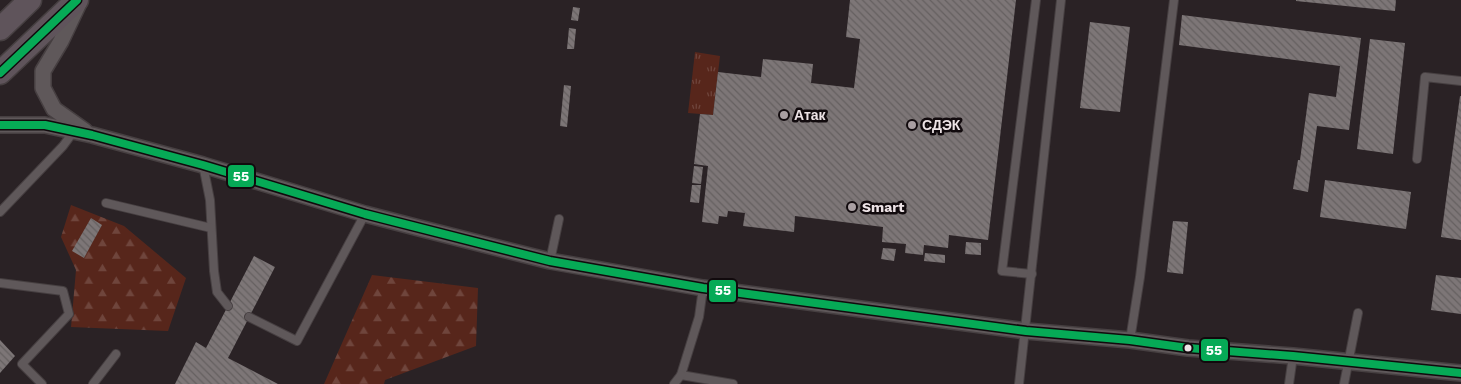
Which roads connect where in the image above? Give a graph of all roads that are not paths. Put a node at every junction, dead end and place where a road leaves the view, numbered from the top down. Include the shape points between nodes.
1 (30, 0) edge
2 (78, 0) edge
3 (1036, 0) edge
4 (1061, 0) edge
5 (1174, 0) edge
6 (0, 29) edge
7 (0, 73) edge
8 (1461, 81) edge
9 (0, 124) edge
10 (74, 131) junction
11 (92, 136) junction
12 (1417, 159) dead end
13 (204, 165) junction
14 (106, 202) dead end
15 (0, 212) edge
16 (365, 214) junction
17 (559, 219) dead end
18 (211, 228) junction
19 (550, 261) junction
20 (1032, 274) junction
21 (0, 283) edge
22 (703, 288) junction
23 (228, 306) dead end
24 (1358, 313) dead end
25 (249, 317) dead end
26 (1026, 331) junction
27 (1130, 340) junction
28 (116, 354) dead end
29 (1293, 356) junction
30 (1349, 362) junction
31 (1461, 373) edge
32 (681, 375) junction
33 (42, 384) edge
34 (93, 384) edge
35 (674, 384) edge
36 (733, 384) edge
37 (1019, 384) edge
38 (1288, 384) edge
39 (1344, 384) edge

1 - 6 main road
2 - 7 main road
2 - 11 street via 61,41 43,71 44,88 54,109
3 - 20 lane via 1002,272
4 - 20 lane
5 - 27 lane
8 - 12 lane via 1425,77
9 - 10 street via 45,125
10 - 11 street
10 - 15 lane
11 - 13 street
13 - 16 street
13 - 18 lane
14 - 18 lane
16 - 19 street
16 - 25 lane via 297,341
17 - 19 lane
18 - 23 lane via 217,292
19 - 22 street
20 - 26 lane
21 - 33 lane via 63,291 69,314 22,364
22 - 26 street
22 - 32 lane via 699,317
24 - 30 lane
26 - 27 street
26 - 37 lane
27 - 29 street
28 - 34 lane
29 - 30 street
29 - 38 lane
30 - 31 street
30 - 39 lane
32 - 35 lane
32 - 36 lane

